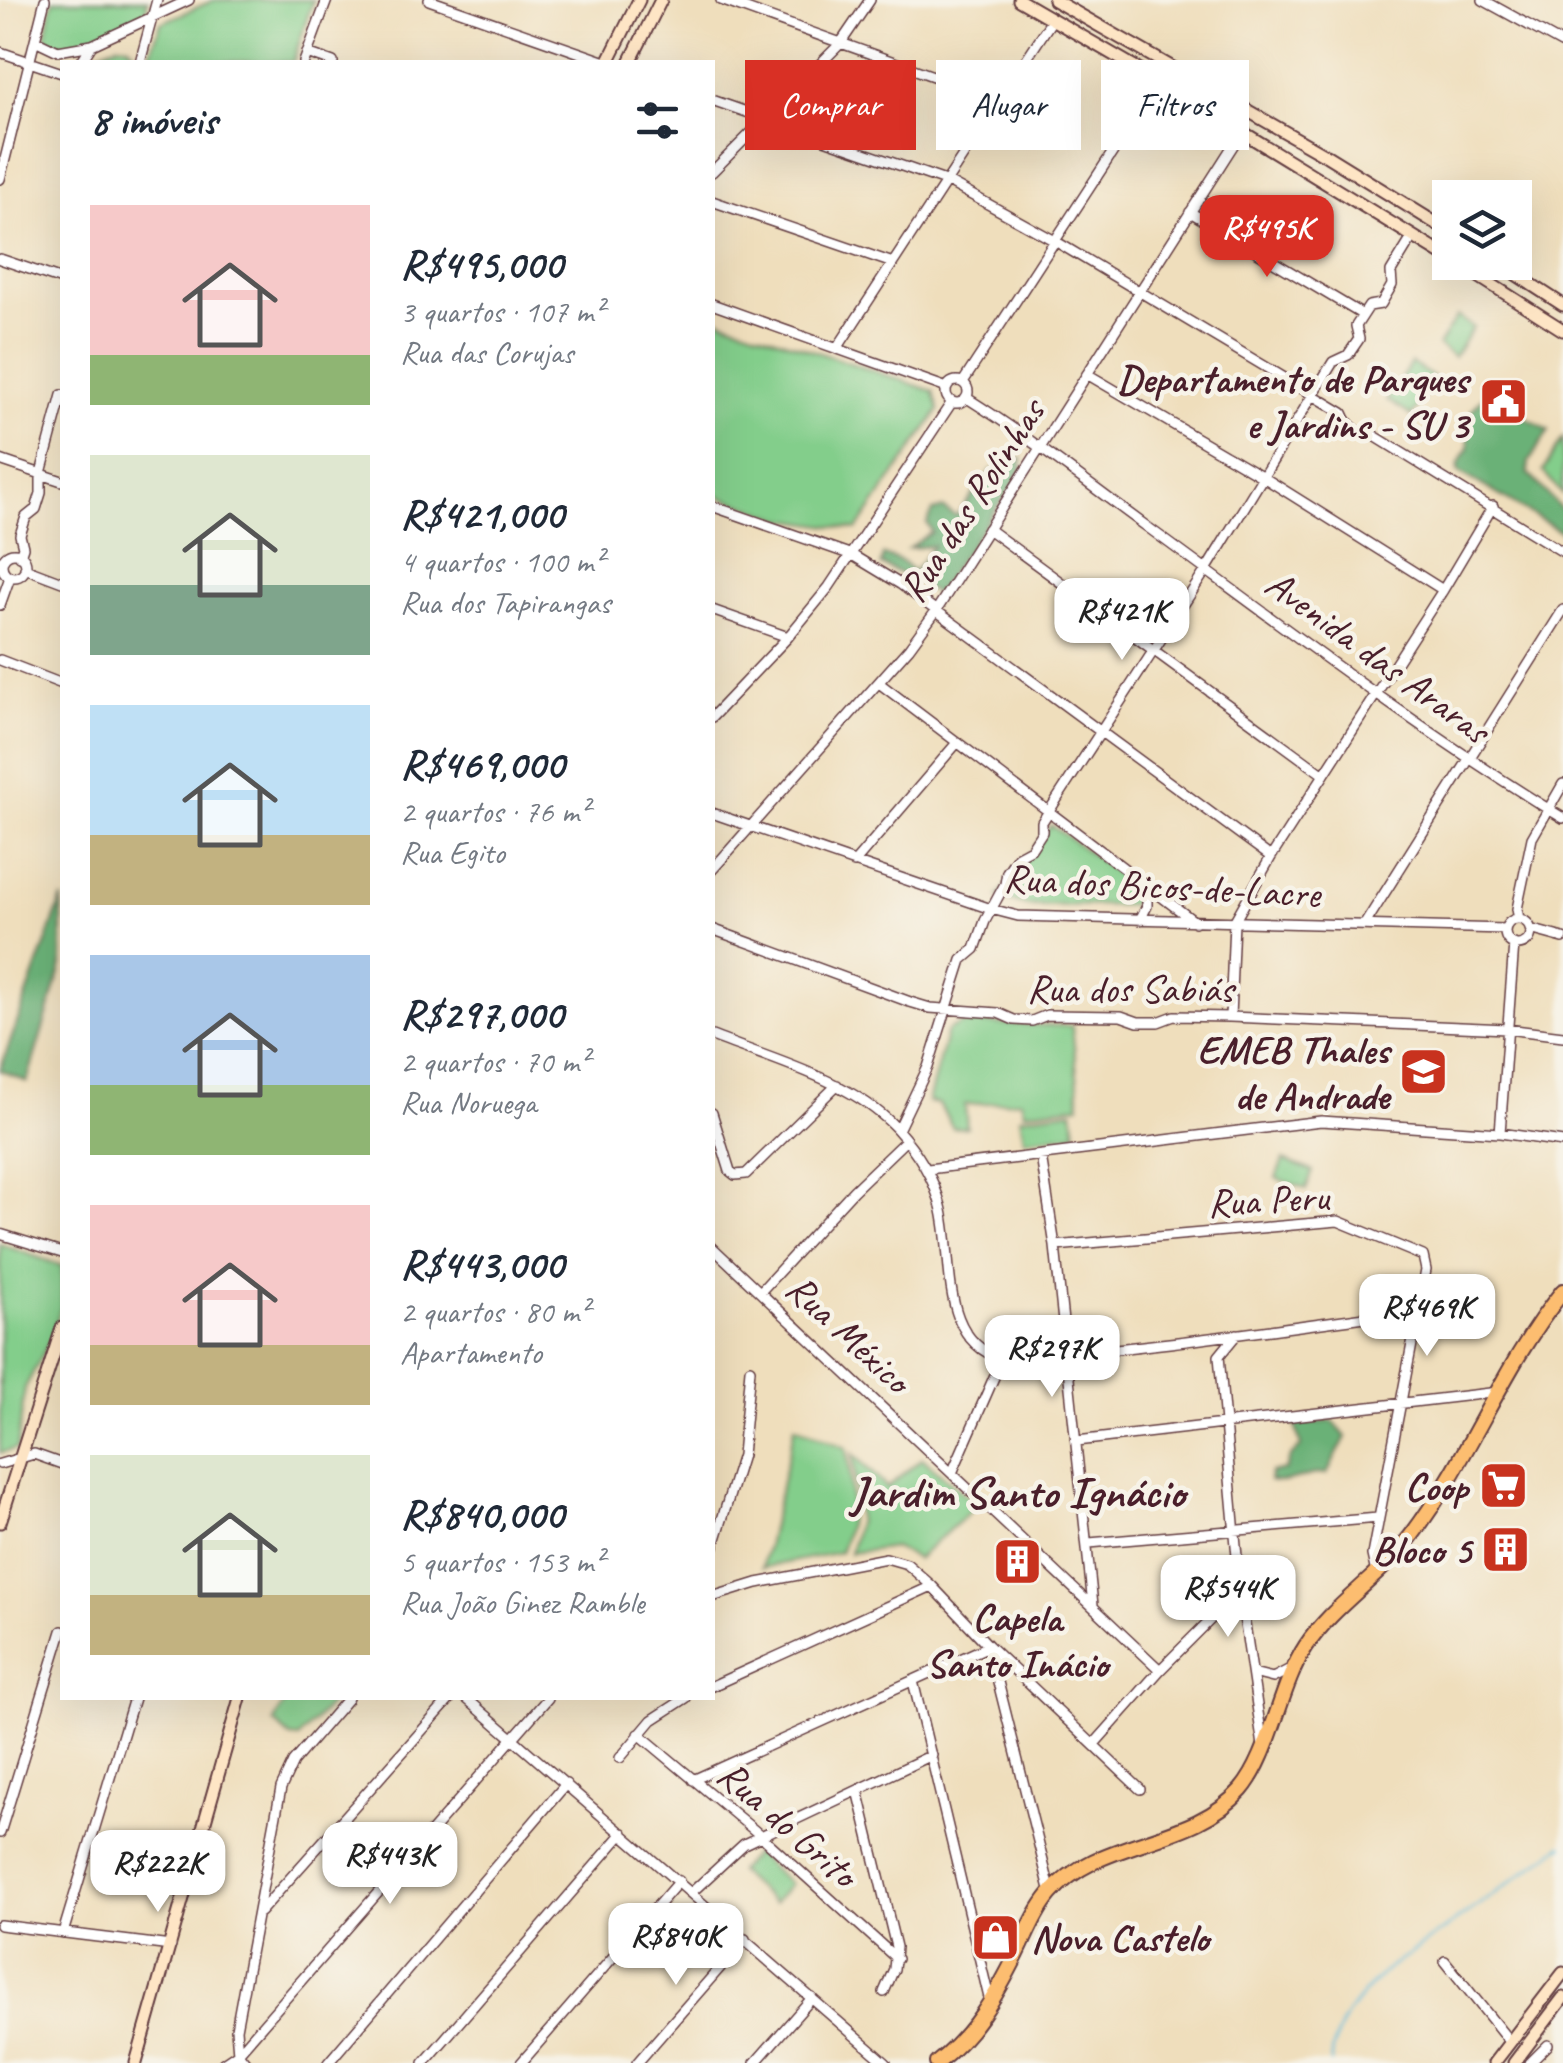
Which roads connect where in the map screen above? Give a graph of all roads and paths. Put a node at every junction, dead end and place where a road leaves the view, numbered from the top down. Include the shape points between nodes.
1 (45, 0) edge
2 (157, 0) edge
3 (190, 0) edge
4 (327, 0) edge
5 (430, 0) edge
6 (639, 0) edge
7 (661, 0) edge
8 (721, 0) edge
9 (870, 0) edge
10 (1018, 0) edge
11 (1054, 0) edge
12 (1483, 0) edge
13 (152, 18) junction
14 (1052, 20) junction
15 (35, 40) junction
16 (840, 44) junction
17 (1563, 44) edge
18 (92, 45) junction
19 (0, 52) edge
20 (306, 58) edge
21 (83, 60) edge
22 (141, 60) edge
23 (601, 60) edge
24 (608, 60) edge
25 (631, 60) edge
26 (824, 60) edge
27 (1026, 60) edge
28 (1122, 60) edge
29 (30, 62) junction
30 (60, 72) edge
31 (60, 73) edge
32 (26, 78) junction
33 (936, 78) edge
34 (715, 101) edge
35 (745, 112) edge
36 (1249, 137) edge
37 (745, 138) edge
38 (855, 150) edge
39 (968, 150) edge
40 (1114, 150) edge
41 (1230, 150) edge
42 (715, 169) edge
43 (0, 179) edge
44 (948, 182) junction
45 (715, 201) edge
46 (1190, 212) junction
47 (1432, 221) edge
48 (1414, 236) junction
49 (1055, 241) junction
50 (1432, 248) edge
51 (0, 258) edge
52 (894, 264) junction
53 (60, 279) edge
54 (1483, 280) edge
55 (1525, 280) edge
56 (1138, 292) junction
57 (715, 305) edge
58 (1563, 305) edge
59 (1363, 315) junction
60 (1563, 330) edge
61 (838, 348) junction
62 (1086, 374) junction
63 (963, 382) junction
64 (947, 388) junction
65 (1311, 396) junction
66 (967, 398) junction
67 (952, 402) junction
68 (60, 403) edge
69 (1040, 449) junction
70 (0, 460) edge
71 (42, 474) junction
72 (1262, 477) junction
73 (60, 480) edge
74 (1493, 506) junction
75 (715, 507) edge
76 (988, 529) junction
77 (1563, 552) edge
78 (852, 555) junction
79 (20, 556) junction
80 (1, 560) edge
81 (25, 568) junction
82 (1206, 570) junction
83 (10, 577) junction
84 (60, 581) edge
85 (1443, 590) junction
86 (0, 605) edge
87 (1563, 610) edge
88 (715, 611) edge
89 (936, 611) junction
90 (788, 638) junction
91 (1153, 650) junction
92 (0, 660) edge
93 (60, 683) edge
94 (879, 683) junction
95 (1375, 695) junction
96 (715, 713) edge
97 (1100, 733) junction
98 (956, 744) junction
99 (1469, 761) junction
100 (1324, 775) junction
101 (1563, 784) edge
102 (1548, 808) junction
103 (1049, 812) junction
104 (715, 814) edge
105 (1563, 818) edge
106 (751, 827) junction
107 (1271, 857) junction
108 (854, 863) junction
109 (715, 867) edge
110 (1147, 886) junction
111 (991, 909) junction
112 (1519, 919) junction
113 (1140, 920) junction
114 (1195, 922) junction
115 (1234, 922) junction
116 (1366, 924) junction
117 (1505, 929) junction
118 (1530, 929) junction
119 (715, 930) edge
120 (1563, 938) edge
121 (1514, 944) junction
122 (946, 1009) junction
123 (1230, 1017) junction
124 (1507, 1029) junction
125 (1563, 1036) edge
126 (715, 1037) edge
127 (838, 1085) junction
128 (715, 1123) edge
129 (898, 1130) junction
130 (1500, 1133) junction
131 (906, 1140) junction
132 (1563, 1142) edge
133 (1042, 1156) junction
134 (928, 1170) junction
135 (0, 1234) edge
136 (1055, 1246) junction
137 (715, 1250) edge
138 (60, 1251) edge
139 (761, 1291) junction
140 (1563, 1292) edge
141 (1418, 1310) junction
142 (1238, 1333) junction
143 (60, 1334) edge
144 (1194, 1339) junction
145 (1066, 1355) junction
146 (1218, 1356) junction
147 (1002, 1359) junction
148 (750, 1370) dead end
149 (1498, 1392) junction
150 (1400, 1401) junction
151 (1224, 1423) junction
152 (1077, 1441) junction
153 (22, 1456) junction
154 (60, 1463) edge
155 (0, 1464) edge
156 (952, 1473) junction
157 (1378, 1518) junction
158 (0, 1522) edge
159 (1234, 1528) junction
160 (715, 1542) edge
161 (1088, 1543) junction
162 (1377, 1576) junction
163 (932, 1586) junction
164 (1240, 1590) junction
165 (715, 1595) edge
166 (1093, 1606) junction
167 (60, 1638) edge
168 (989, 1646) junction
169 (1294, 1666) junction
170 (1160, 1670) junction
171 (1252, 1673) junction
172 (912, 1681) junction
173 (715, 1685) edge
174 (133, 1700) edge
175 (241, 1700) edge
176 (346, 1700) edge
177 (449, 1700) edge
178 (468, 1700) edge
179 (546, 1700) edge
180 (682, 1700) edge
181 (639, 1734) junction
182 (512, 1736) junction
183 (1095, 1743) junction
184 (1263, 1746) junction
185 (932, 1756) junction
186 (620, 1758) dead end
187 (693, 1780) junction
188 (566, 1784) junction
189 (1140, 1789) dead end
190 (858, 1790) junction
191 (0, 1833) edge
192 (623, 1833) junction
193 (760, 1836) junction
194 (679, 1881) junction
195 (692, 1892) junction
196 (1051, 1893) junction
197 (258, 1916) junction
198 (0, 1925) edge
199 (63, 1933) junction
200 (745, 1939) junction
201 (170, 1946) junction
202 (897, 1959) junction
203 (1445, 1961) dead end
204 (1563, 1973) edge
205 (884, 1992) dead end
206 (812, 1998) junction
207 (1563, 1998) edge
208 (990, 2002) junction
209 (238, 2016) junction
210 (262, 2026) junction
211 (1510, 2042) junction
212 (1548, 2045) dead end
213 (238, 2053) junction
214 (140, 2060) edge
215 (223, 2063) edge
216 (246, 2063) edge
217 (328, 2063) edge
218 (424, 2063) edge
219 (522, 2063) edge
220 (637, 2063) edge
221 (755, 2063) edge
222 (886, 2063) edge
223 (937, 2063) edge
224 (1494, 2063) edge
225 (1514, 2063) edge
226 (1530, 2063) edge

1 - 15 street
2 - 13 street
3 - 13 street
4 - 20 street
5 - 23 street
6 - 24 main road
7 - 25 main road
8 - 16 street
9 - 16 street
10 - 14 main road
11 - 47 main road
12 - 17 street
13 - 18 street
13 - 22 street
14 - 27 street
14 - 28 main road
15 - 18 street via 58,51
15 - 29 street
16 - 26 street
16 - 33 street
18 - 21 street
19 - 29 street
29 - 30 street
29 - 32 street
31 - 32 street
32 - 43 street
34 - 35 street
36 - 48 main road
37 - 42 street
38 - 44 street
39 - 44 street
40 - 49 street
41 - 46 street, Rua das Rolinhas
44 - 49 street
44 - 52 street
45 - 52 street
46 - 56 street, Rua das Rolinhas
46 - 59 street
48 - 50 main road
48 - 59 street via 1380,304
49 - 56 street
49 - 63 street
51 - 53 street
52 - 61 street
54 - 60 main road
55 - 58 main road
56 - 62 street, Rua das Rolinhas
56 - 65 street
57 - 61 street
59 - 65 street via 1348,356 1333,362
61 - 64 street
62 - 69 street, Rua das Rolinhas
62 - 72 street
63 - 64 street
63 - 66 street
64 - 67 street
65 - 72 street
65 - 74 street via 1343,413 1347,424
66 - 67 street
66 - 69 street, Avenida das Araras
67 - 78 street
68 - 71 street
69 - 76 street, Rua das Rolinhas
69 - 82 street, Avenida das Araras
70 - 71 street
71 - 73 street
71 - 79 street via 36,509 20,535
72 - 82 street
72 - 85 street
74 - 77 street
74 - 85 street
75 - 78 street
76 - 89 street, Rua das Rolinhas
76 - 91 street
78 - 89 street
78 - 90 street
79 - 80 street
79 - 81 street
80 - 83 street
81 - 83 street
81 - 84 street
82 - 91 street
82 - 95 street, Avenida das Araras
83 - 86 street
85 - 95 street
87 - 99 street
88 - 90 street
89 - 94 street, Rua das Rolinhas
89 - 97 street
90 - 96 street
91 - 97 street
91 - 100 street
92 - 93 street
94 - 98 street
94 - 106 street, Rua das Rolinhas
95 - 99 street, Avenida das Araras
95 - 100 street
97 - 103 street
97 - 107 street
98 - 103 street
98 - 108 street
99 - 102 street, Avenida das Araras
99 - 116 street
100 - 107 street
101 - 102 street
102 - 105 street, Avenida das Araras
102 - 112 street via 1527,853
103 - 110 street
103 - 111 street via 1031,849 1007,872
104 - 106 street, Rua dos Bicos-de-Lacre
106 - 108 street, Rua dos Bicos-de-Lacre
106 - 109 street, Rua das Rolinhas
107 - 115 street
108 - 111 street, Rua dos Bicos-de-Lacre
110 - 113 street
110 - 114 street
111 - 113 street, Rua dos Bicos-de-Lacre via 1028,917
111 - 122 street via 975,950 962,960
112 - 117 street
112 - 118 street
113 - 114 street, Rua dos Bicos-de-Lacre
114 - 115 street, Rua dos Bicos-de-Lacre
115 - 116 street, Rua dos Bicos-de-Lacre
115 - 123 street
116 - 117 street, Rua dos Bicos-de-Lacre
117 - 121 street
118 - 120 street
118 - 121 street via 1526,941
119 - 122 street, Rua dos Sabiás via 910,1002
121 - 124 street
122 - 123 street, Rua dos Sabiás via 1032,1021 1046,1014 1138,1022
122 - 129 street
123 - 124 street, Rua dos Sabiás
124 - 125 street, Rua dos Sabiás
124 - 130 street
126 - 127 street
127 - 128 street via 740,1176 727,1165
127 - 129 street
129 - 131 street
130 - 132 street
130 - 133 street via 1321,1120
131 - 134 street
131 - 139 street
133 - 134 street
133 - 136 street
134 - 147 street via 945,1221 959,1321 973,1344
135 - 138 street
136 - 141 street, Rua Peru via 1338,1221 1423,1256
136 - 145 street
137 - 139 street, Rua México
139 - 156 street, Rua México
140 - 149 main road
141 - 142 street
141 - 150 street
142 - 144 street
142 - 146 street
143 - 153 main road
144 - 145 street
144 - 146 street
145 - 147 street
145 - 152 street
146 - 151 street
147 - 156 street
148 - 160 street via 742,1455
149 - 150 street
149 - 162 main road via 1412,1534
150 - 151 street
150 - 157 street
151 - 152 street
151 - 159 street
152 - 161 street
153 - 154 street
153 - 155 street
153 - 158 main road
156 - 166 street, Rua México
157 - 159 street
157 - 162 street via 1372,1555
159 - 161 street
159 - 164 street
161 - 166 street
162 - 169 main road via 1316,1632
163 - 165 street via 907,1564 886,1558
163 - 168 street
163 - 173 street
164 - 170 street
164 - 171 street
166 - 170 street, Rua México
167 - 191 street
168 - 172 street
168 - 183 street
168 - 196 street
169 - 171 street via 1272,1678
169 - 184 main road
170 - 183 street
171 - 184 street
172 - 185 street
172 - 187 street
174 - 199 street
175 - 201 main road
176 - 197 street via 293,1762 282,1788
177 - 197 street
178 - 182 street
179 - 182 street
180 - 181 street
181 - 186 street
181 - 187 street, Rua do Grito
182 - 188 street
182 - 210 street
183 - 189 street
184 - 196 main road via 1242,1788 1212,1813 1091,1864
185 - 190 street
185 - 208 street
187 - 193 street, Rua do Grito
188 - 192 street
188 - 217 street
190 - 193 street
190 - 202 street
192 - 194 street
192 - 218 street
193 - 195 street via 730,1854
193 - 202 street, Rua do Grito
194 - 195 street
194 - 219 street
195 - 200 street
196 - 208 main road
197 - 209 street
198 - 199 street
199 - 201 street
200 - 206 street
200 - 220 street
201 - 214 main road
202 - 205 street
203 - 211 street
204 - 211 main road
206 - 221 street
206 - 222 street
207 - 225 main road
208 - 223 main road
209 - 210 street via 246,2025
209 - 213 street
210 - 213 street
211 - 224 main road
212 - 226 street
213 - 215 street
213 - 216 street

